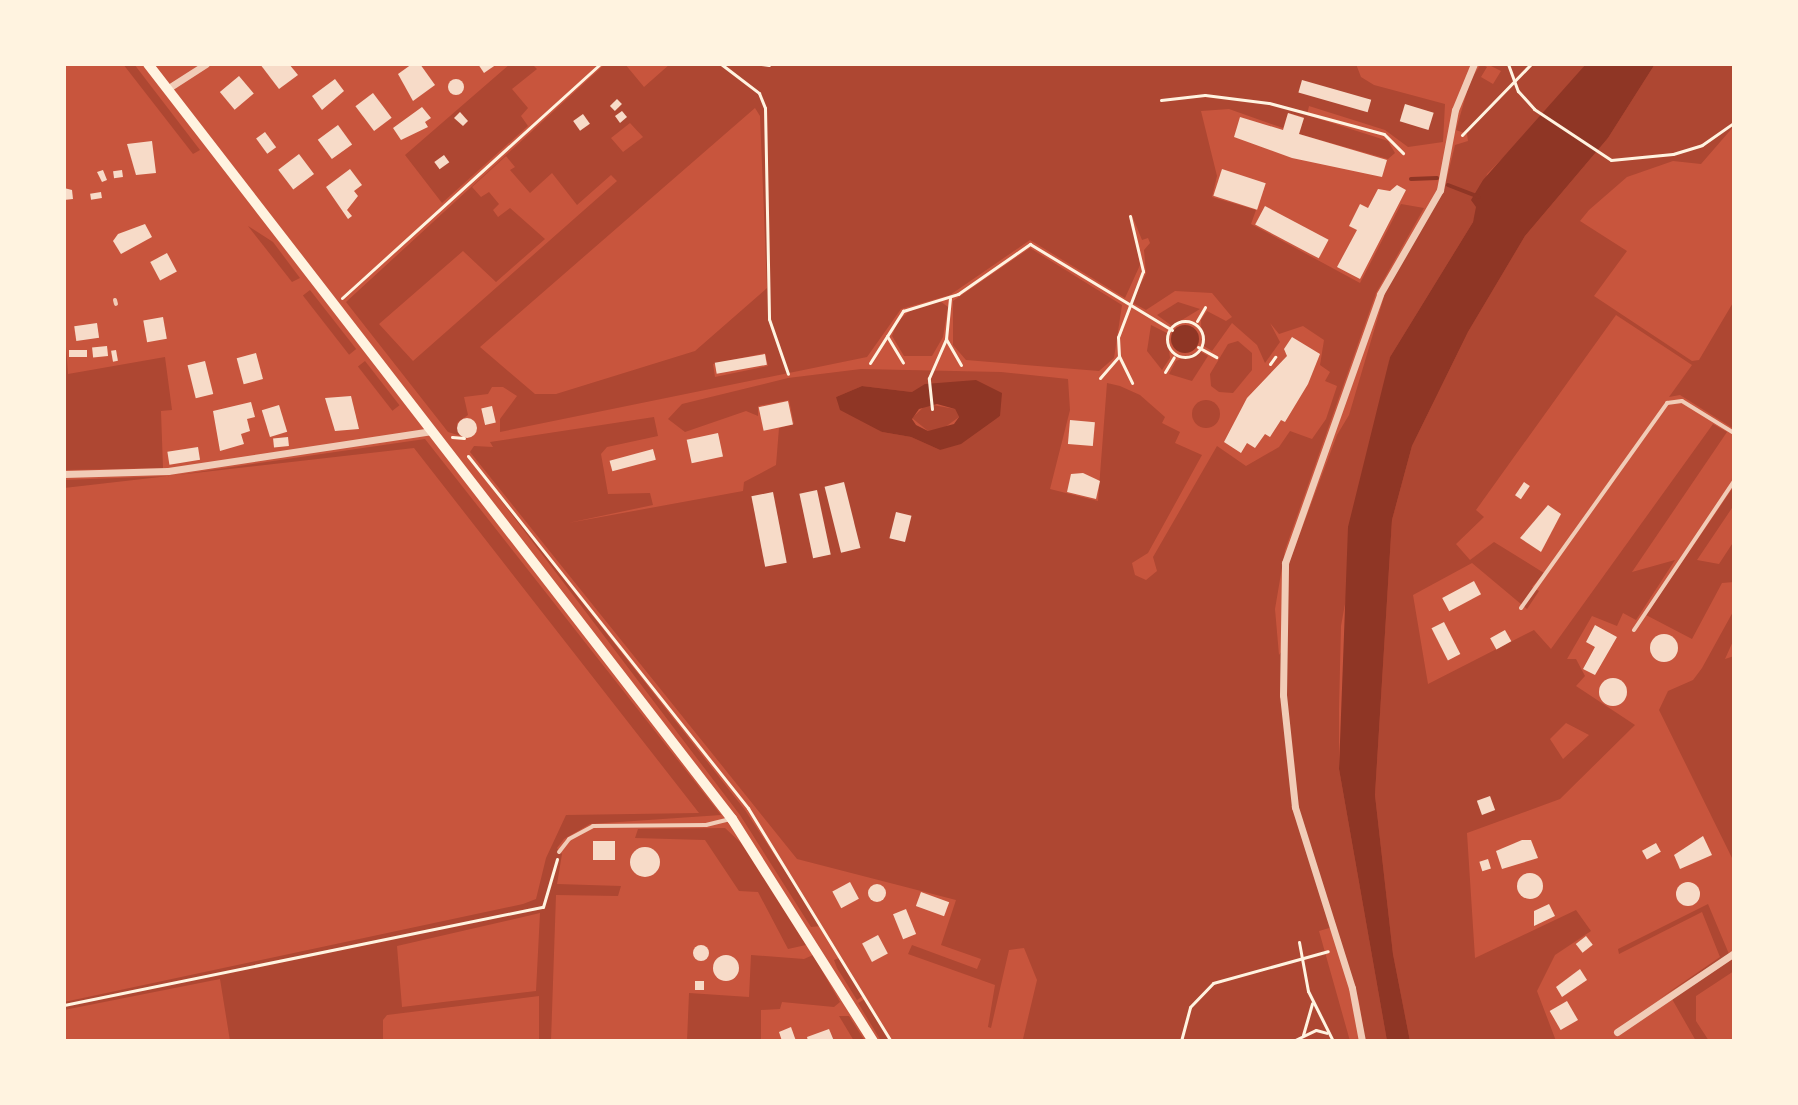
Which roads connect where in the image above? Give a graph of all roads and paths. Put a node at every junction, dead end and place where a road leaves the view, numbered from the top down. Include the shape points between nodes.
1 (148, 64) edge
2 (206, 64) edge
3 (600, 64) edge
4 (721, 64) edge
5 (761, 64) edge
6 (1474, 64) edge
7 (1508, 64) edge
8 (1531, 64) edge
9 (769, 65) edge
10 (1516, 81) junction
11 (167, 89) junction
12 (1161, 100) dead end
13 (1734, 123) edge
14 (1448, 142) junction
15 (1403, 153) dead end
16 (1130, 216) dead end
17 (950, 298) junction
18 (1128, 303) junction
19 (333, 306) junction
20 (1205, 307) dead end
21 (1197, 321) junction
22 (1172, 330) junction
23 (887, 336) junction
24 (946, 339) junction
25 (1198, 347) junction
26 (1119, 356) junction
27 (1174, 357) junction
28 (1216, 357) dead end
29 (1275, 357) dead end
30 (870, 363) dead end
31 (903, 363) dead end
32 (1270, 364) dead end
33 (961, 365) dead end
34 (1165, 372) dead end
35 (788, 374) dead end
36 (1100, 378) dead end
37 (1132, 383) dead end
38 (932, 409) dead end
39 (432, 431) junction
40 (1734, 433) edge
41 (453, 438) dead end
42 (64, 474) edge
43 (1734, 481) edge
44 (1521, 608) dead end
45 (1634, 630) dead end
46 (732, 819) junction
47 (559, 852) joint
48 (1299, 942) dead end
49 (1335, 949) dead end
50 (1734, 953) edge
51 (1302, 957) junction
52 (1311, 1000) junction
53 (64, 1005) edge
54 (1617, 1032) dead end
55 (1327, 1033) junction
56 (1303, 1035) junction
57 (873, 1041) edge
58 (891, 1041) edge
59 (1181, 1041) edge
60 (1293, 1041) edge
61 (1333, 1041) edge
62 (1362, 1041) edge

1 - 11 main road
2 - 11 street
3 - 19 path
4 - 35 path via 759,93 765,108 769,319
5 - 9 path
6 - 14 street
7 - 10 path
8 - 10 path
10 - 13 path via 1537,112 1602,155 1632,159 1702,145
10 - 14 path via 1471,127
11 - 19 main road
12 - 15 path via 1205,95 1269,103 1384,134
14 - 62 street via 1440,190 1380,294 1285,563 1283,695 1295,807 1352,988
16 - 18 path via 1143,271
17 - 18 path via 1030,244
17 - 23 path via 903,311
17 - 24 path
18 - 22 path
18 - 26 path via 1120,321
19 - 39 main road
20 - 21 path
21 - 22 path via 1189,319
21 - 25 path via 1202,336
22 - 27 path via 1168,341
23 - 30 path
23 - 31 path
24 - 33 path
24 - 38 path via 929,378
25 - 27 path via 1182,359
25 - 28 path
26 - 36 path
26 - 37 path
27 - 34 path
29 - 32 path
39 - 42 street via 168,471
39 - 46 main road
40 - 44 lane via 1682,401 1667,403
41 - 58 path via 748,808
43 - 45 lane
46 - 47 lane via 706,825 593,826 569,839
46 - 57 main road
47 - 53 path via 543,907
48 - 51 path
49 - 51 path
50 - 54 street
51 - 52 path
51 - 59 path via 1213,983 1190,1007
52 - 55 path
52 - 56 path via 1311,1019
55 - 56 path
55 - 61 path
56 - 60 path

